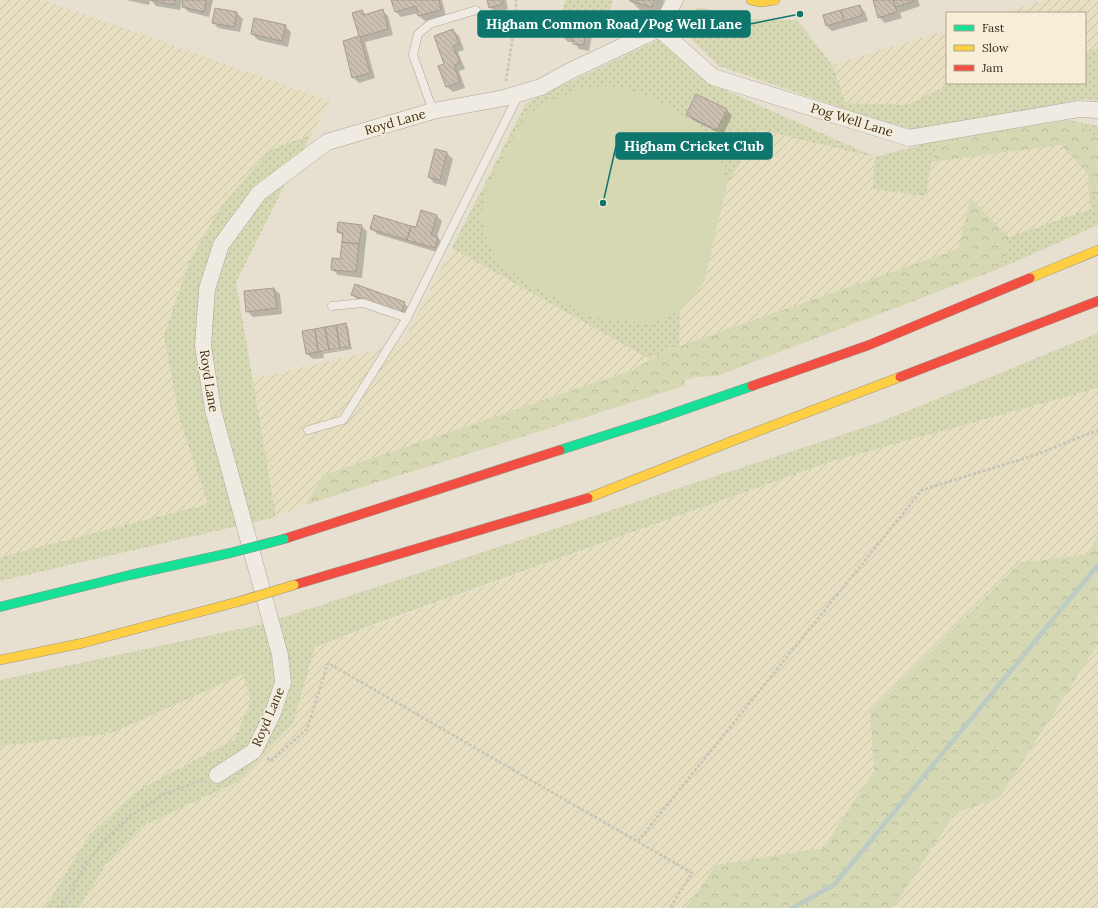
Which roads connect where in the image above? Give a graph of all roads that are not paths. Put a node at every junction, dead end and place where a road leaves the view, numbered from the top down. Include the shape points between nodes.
1 (675, 0) edge
2 (751, 0) edge
3 (775, 0) edge
4 (476, 10) dead end
5 (659, 29) junction
6 (512, 96) junction
7 (1098, 110) edge
8 (433, 111) junction
9 (1098, 250) edge
10 (1098, 301) edge
11 (332, 306) dead end
12 (407, 318) junction
13 (308, 430) dead end
14 (0, 608) edge
15 (0, 660) edge
16 (217, 775) road end

1 - 5 street
2 - 3 main road
4 - 8 lane via 430,24 418,34 413,55
5 - 6 street, Royd Lane via 541,87
5 - 7 street, Pog Well Lane via 713,77 909,138 1079,109
6 - 8 street, Royd Lane
6 - 12 lane
8 - 16 street, Royd Lane via 327,142 258,193 221,245 207,289 203,346 213,410 280,655 283,682 273,713 254,751
9 - 14 main road, bridge via 861,347 658,419 284,539
10 - 15 main road, bridge via 586,499 237,602 83,643
11 - 12 lane via 363,303
12 - 13 lane via 343,420

